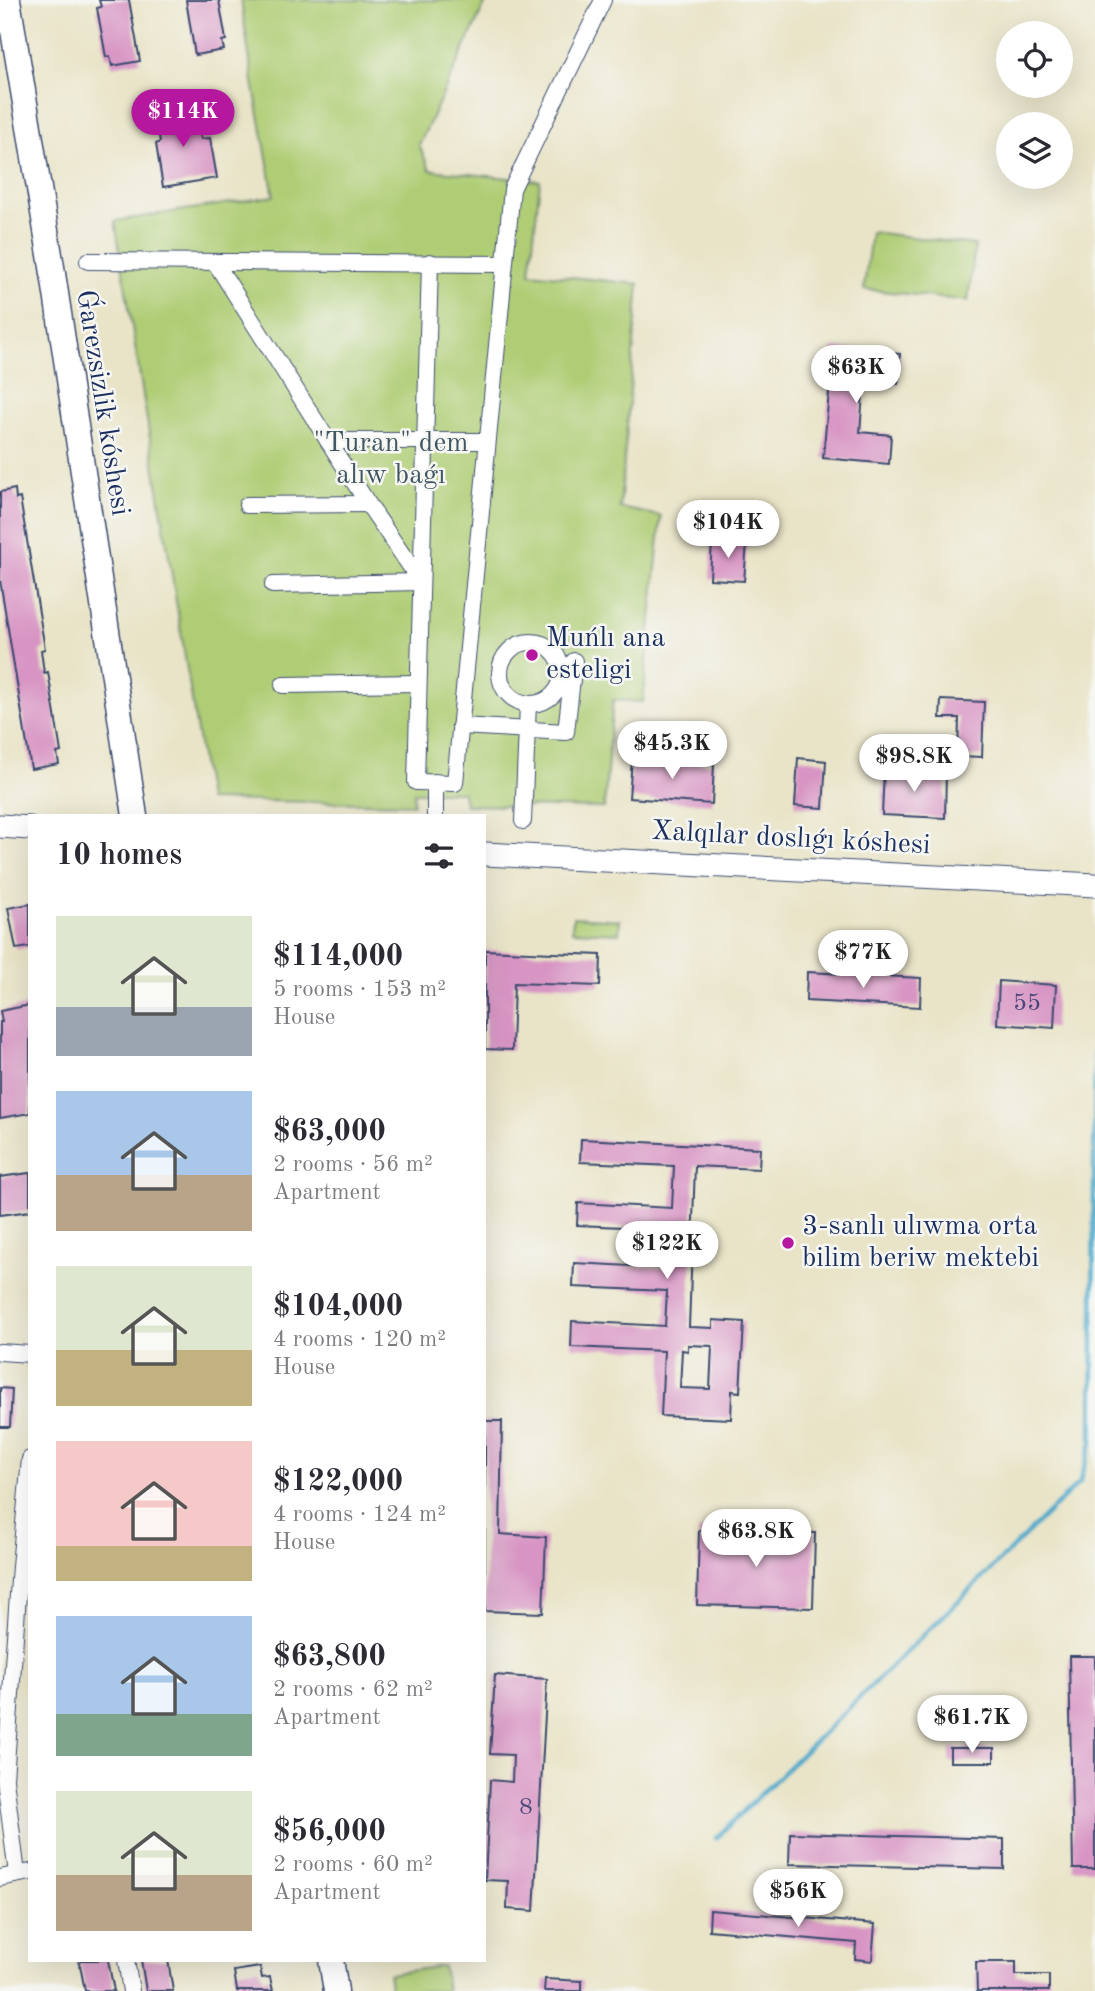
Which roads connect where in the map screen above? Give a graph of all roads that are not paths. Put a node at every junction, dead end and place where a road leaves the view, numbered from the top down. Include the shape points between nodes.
1 (8, 0) edge
2 (603, 0) edge
3 (88, 261) dead end
4 (215, 261) junction
5 (430, 262) junction
6 (504, 264) junction
7 (425, 440) junction
8 (328, 441) junction
9 (487, 441) junction
10 (368, 504) junction
11 (247, 505) dead end
12 (421, 582) junction
13 (273, 585) dead end
14 (570, 671) junction
15 (418, 683) junction
16 (283, 685) dead end
17 (528, 704) junction
18 (460, 726) junction
19 (435, 782) junction
20 (135, 814) edge
21 (435, 814) edge
22 (523, 821) dead end
23 (0, 826) edge
24 (28, 828) edge
25 (486, 854) edge
26 (1095, 885) edge
27 (0, 1352) edge
28 (28, 1354) edge
29 (28, 1480) edge
30 (24, 1873) edge
31 (0, 1878) edge
32 (126, 1962) edge
33 (331, 1962) edge
34 (131, 1991) edge
35 (336, 1991) edge

1 - 20 main road, Ǵarezsizlik kóshesi
2 - 6 street via 512,189
3 - 4 street
4 - 5 street
4 - 8 street
5 - 6 street
5 - 7 street
6 - 9 street
7 - 8 street
7 - 9 street
7 - 12 street
8 - 10 street
9 - 18 street
10 - 11 street
10 - 12 street
12 - 13 street
12 - 15 street
14 - 17 street via 547,700
14 - 17 street via 539,643 529,642 510,651 503,660 501,679 511,696
14 - 18 street via 566,732
15 - 16 street
15 - 19 street via 416,782
17 - 22 street
18 - 19 street via 455,783
19 - 21 street
23 - 24 street
25 - 26 street, Xalqılar doslıǵı kóshesi
27 - 28 street
29 - 30 street via 5,1779
30 - 31 street
32 - 34 street
33 - 35 main road

